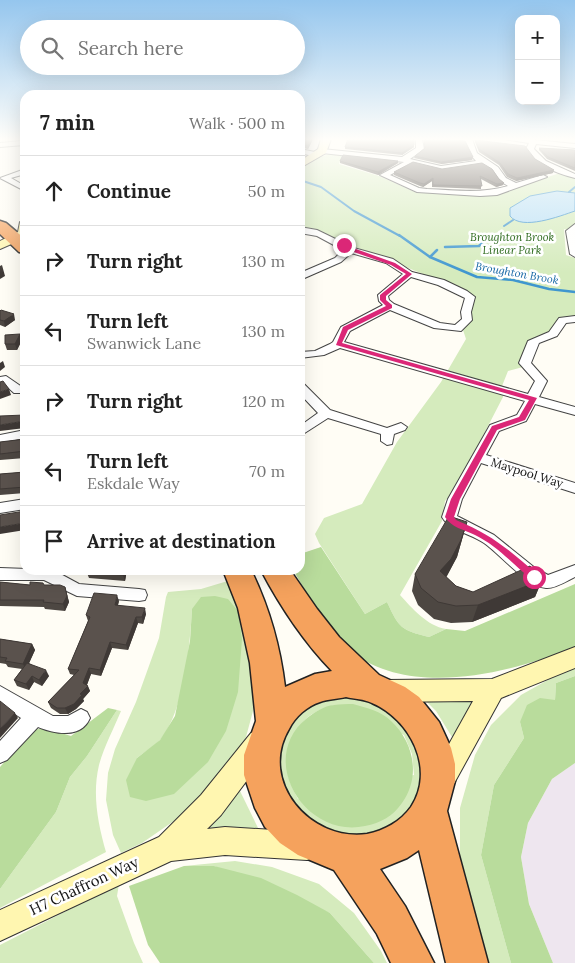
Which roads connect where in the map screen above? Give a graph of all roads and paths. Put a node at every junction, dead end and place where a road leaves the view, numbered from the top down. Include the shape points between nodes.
1 (407, 184) edge
2 (511, 184) edge
3 (521, 184) edge
4 (515, 186) junction
5 (575, 227) edge
6 (305, 231) edge
7 (10, 233) edge
8 (20, 247) edge
9 (350, 249) junction
10 (575, 254) edge
11 (409, 274) junction
12 (305, 275) edge
13 (390, 306) junction
14 (575, 319) edge
15 (449, 329) junction
16 (457, 341) dead end
17 (338, 344) junction
18 (305, 355) edge
19 (7, 378) edge
20 (18, 390) dead end
21 (305, 393) edge
22 (534, 398) junction
23 (575, 411) edge
24 (326, 413) junction
25 (400, 427) dead end
26 (305, 428) edge
27 (20, 435) edge
28 (0, 439) edge
29 (479, 458) junction
30 (575, 488) edge
31 (20, 505) edge
32 (0, 508) edge
33 (575, 571) edge
34 (20, 573) edge
35 (0, 574) edge
36 (52, 575) edge
37 (278, 575) edge
38 (241, 579) edge
39 (139, 596) dead end
40 (575, 657) edge
41 (374, 688) junction
42 (492, 690) junction
43 (0, 694) edge
44 (35, 717) junction
45 (81, 718) dead end
46 (270, 727) junction
47 (0, 754) edge
48 (433, 800) junction
49 (169, 847) junction
50 (332, 850) junction
51 (142, 859) joint
52 (0, 926) edge
53 (413, 963) edge
54 (467, 963) edge

1 - 4 street via 422,190 480,194
2 - 4 street
3 - 4 street
5 - 10 street via 570,231
6 - 9 street via 318,233
7 - 8 street
9 - 11 street via 393,264
9 - 12 street via 338,260
11 - 13 street via 383,295
11 - 15 street via 470,297 467,320 457,329
13 - 15 street
13 - 17 street via 345,329
14 - 22 street via 563,320 552,334 534,341 525,363 541,381
15 - 16 street
17 - 18 street via 328,351
17 - 22 street
19 - 20 street
21 - 24 street
22 - 23 street
22 - 29 street via 522,418 494,428
24 - 25 street via 388,436
24 - 26 street
27 - 28 street
29 - 30 street, Maypool Way
29 - 33 street via 455,499 449,517 453,522 480,533 534,577 547,582
31 - 32 street
34 - 35 street
36 - 39 street via 77,590
37 - 41 highway via 328,646
38 - 46 highway via 265,650
40 - 42 street
41 - 42 street
41 - 46 highway via 346,683 304,693 287,705
41 - 48 highway via 398,700 426,729 437,761
42 - 48 street
43 - 44 street
44 - 45 street via 58,726
44 - 47 street
46 - 49 street, H7 Chaffron Way via 211,804
46 - 50 highway via 262,752 267,795 278,816 295,833
48 - 50 highway via 416,831 396,845 373,853
48 - 54 highway via 454,916
49 - 50 street, H7 Chaffron Way via 225,841
49 - 51 street, H7 Chaffron Way
50 - 53 highway via 391,920
51 - 52 street, H7 Chaffron Way

